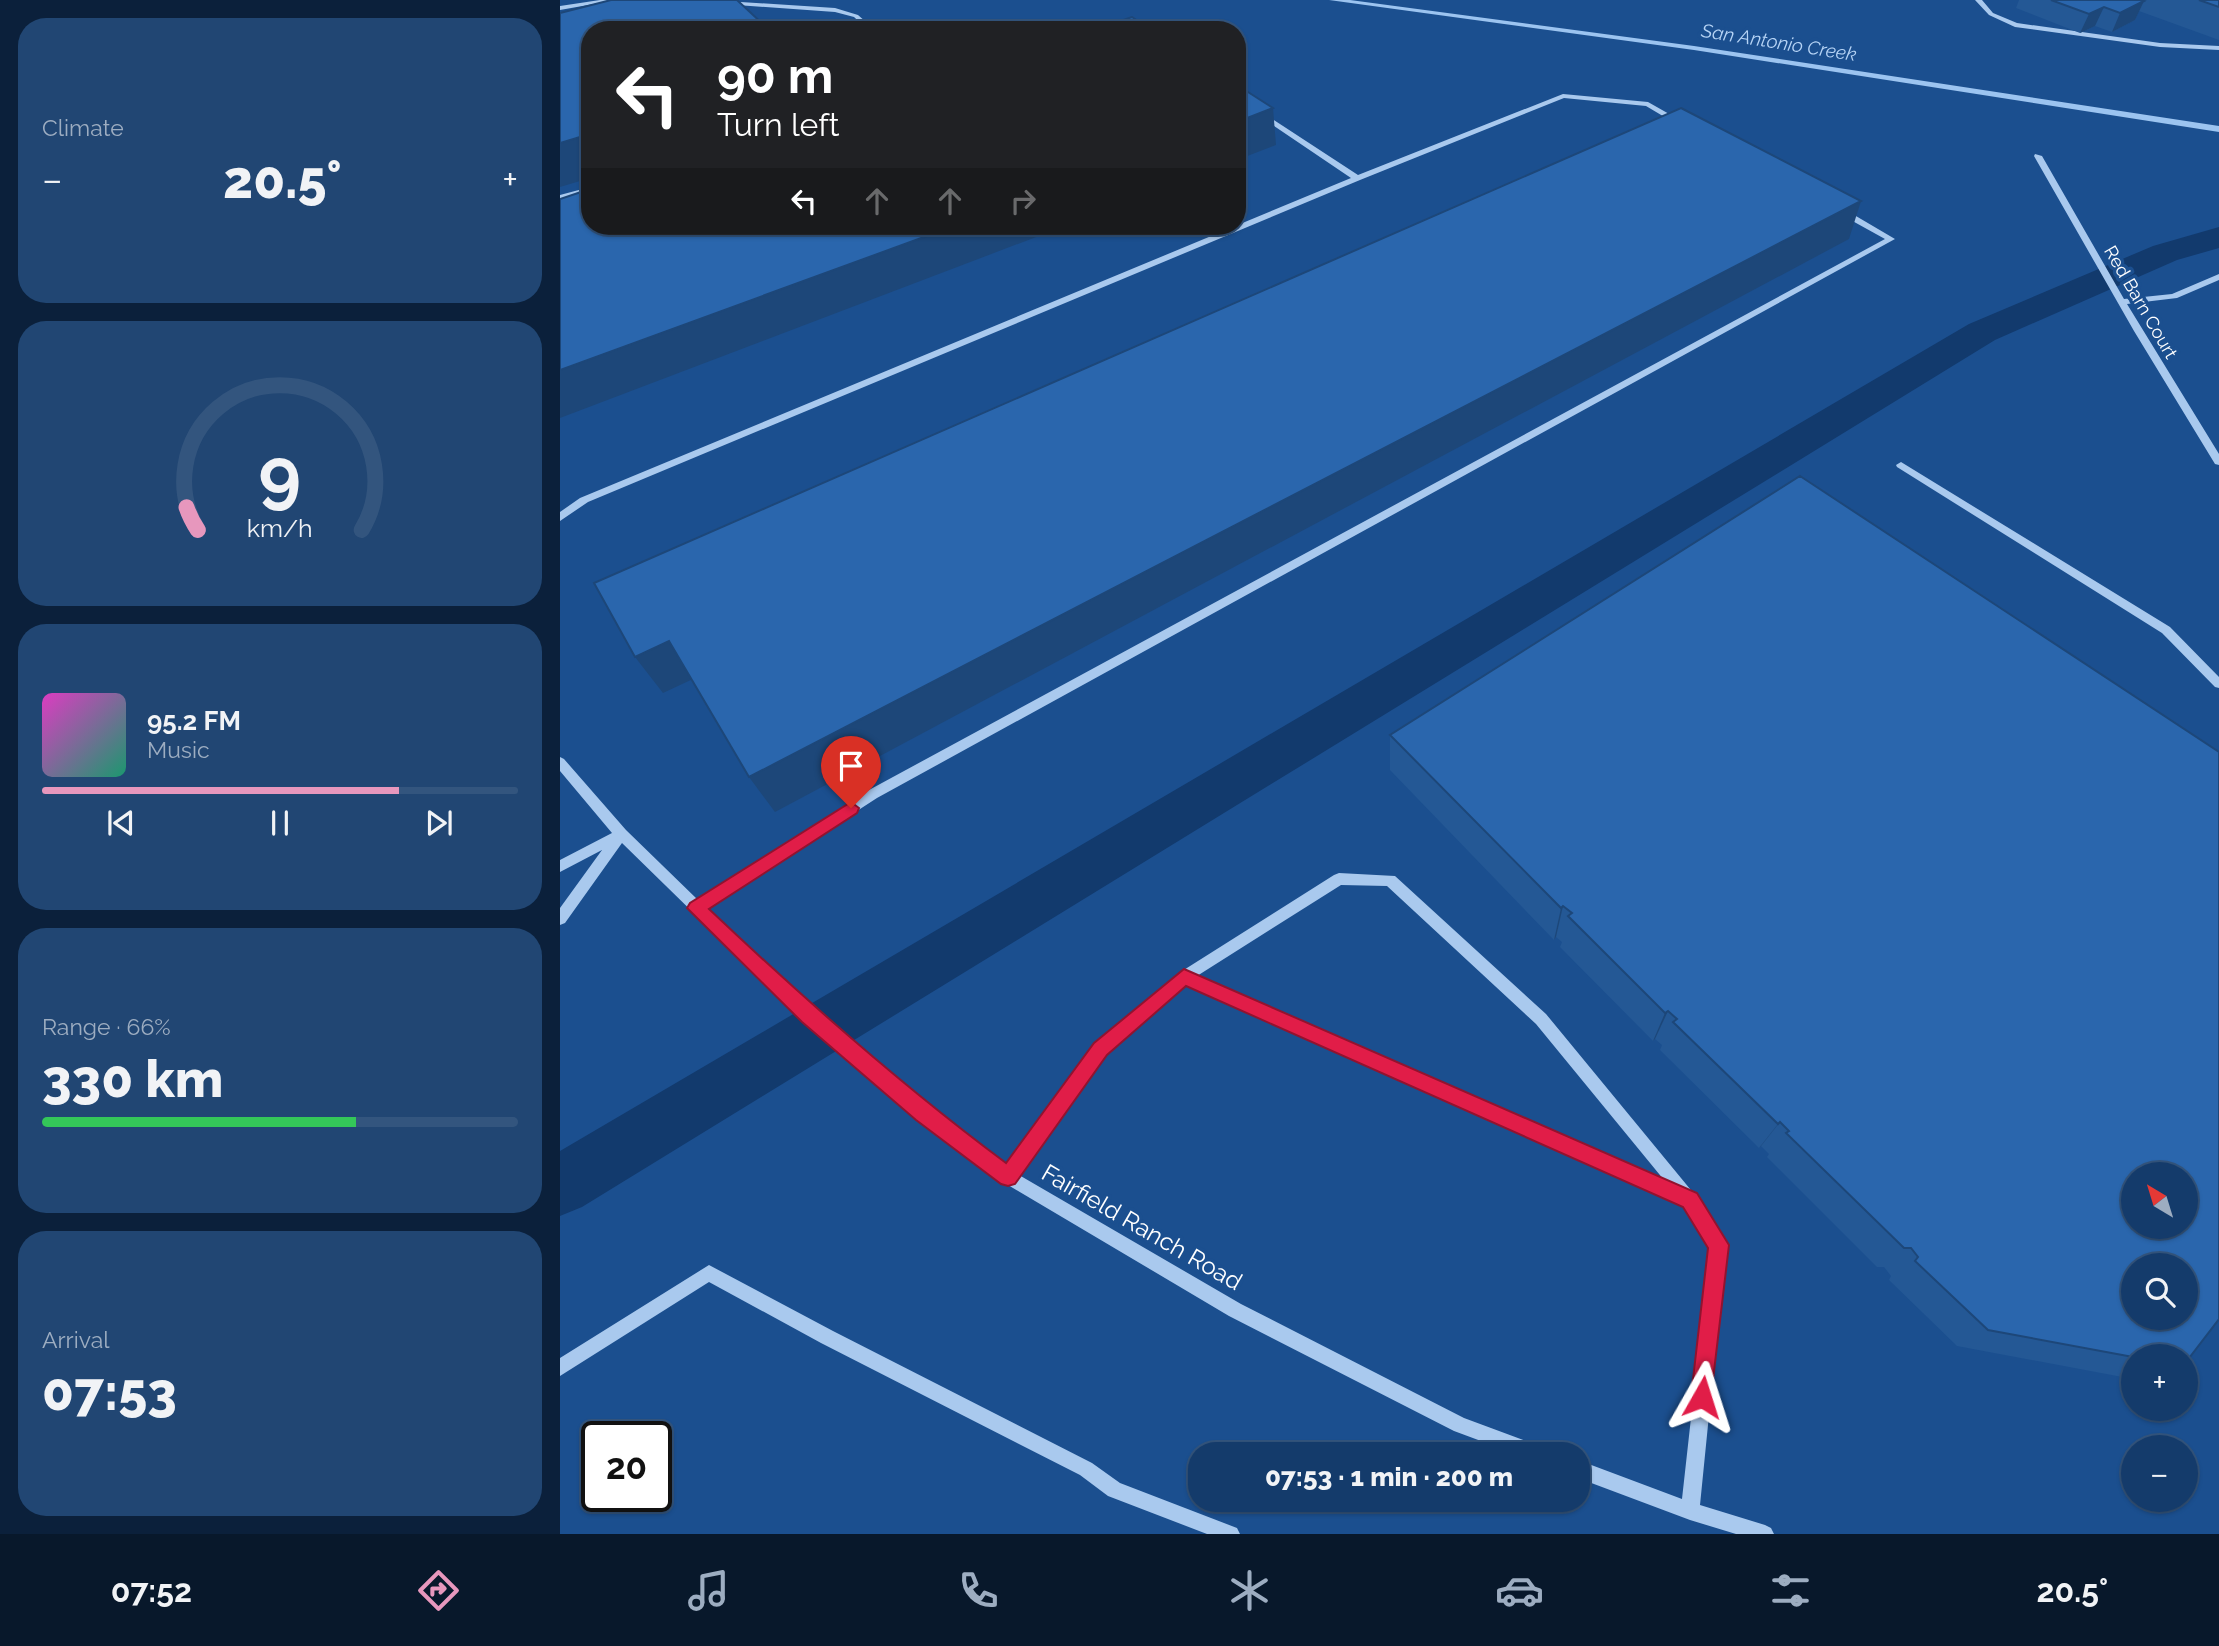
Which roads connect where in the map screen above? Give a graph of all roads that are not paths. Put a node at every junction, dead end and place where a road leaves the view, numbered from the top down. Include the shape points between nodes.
1 (613, 0) edge
2 (1978, 0) edge
3 (713, 2) edge
4 (560, 8) edge
5 (862, 21) edge
6 (2219, 48) edge
7 (1246, 104) edge
8 (1696, 131) edge
9 (2038, 156) dead end
10 (1357, 178) junction
11 (581, 192) edge
12 (560, 198) edge
13 (1830, 206) edge
14 (1246, 224) edge
15 (1220, 235) edge
16 (2219, 277) edge
17 (2122, 302) junction
18 (2138, 331) joint
19 (2219, 462) edge
20 (1901, 465) dead end
21 (560, 517) edge
22 (2219, 684) edge
23 (560, 762) edge
24 (621, 834) junction
25 (560, 866) edge
26 (696, 908) junction
27 (560, 919) edge
28 (1184, 977) junction
29 (1008, 1177) junction
30 (1690, 1200) junction
31 (560, 1368) edge
32 (1506, 1442) edge
33 (1590, 1474) edge
34 (1690, 1511) junction
35 (1231, 1534) edge
36 (1765, 1534) edge

1 - 4 street
2 - 6 street via 1991,14 2015,25 2160,45
3 - 5 street via 835,10
7 - 10 street
8 - 10 street via 1648,104 1563,96
9 - 17 street, Red Barn Court
10 - 14 street
11 - 12 street
13 - 26 street via 1891,239 873,794
15 - 21 street via 584,500
16 - 17 street via 2174,296
17 - 18 street, Red Barn Court
18 - 19 street, Red Barn Court
20 - 22 street via 2166,630
23 - 24 street, Fairfield Ranch Road
24 - 25 street
24 - 26 street, Fairfield Ranch Road
24 - 27 street
26 - 29 street, Fairfield Ranch Road via 808,1016 922,1113
28 - 29 street via 1101,1049
28 - 30 street
28 - 30 street via 1339,879 1390,880 1541,1020
29 - 32 street, Fairfield Ranch Road via 1235,1310 1460,1425
30 - 34 street via 1718,1245
31 - 35 street via 709,1273 1086,1469 1114,1490
33 - 34 street
34 - 36 street

